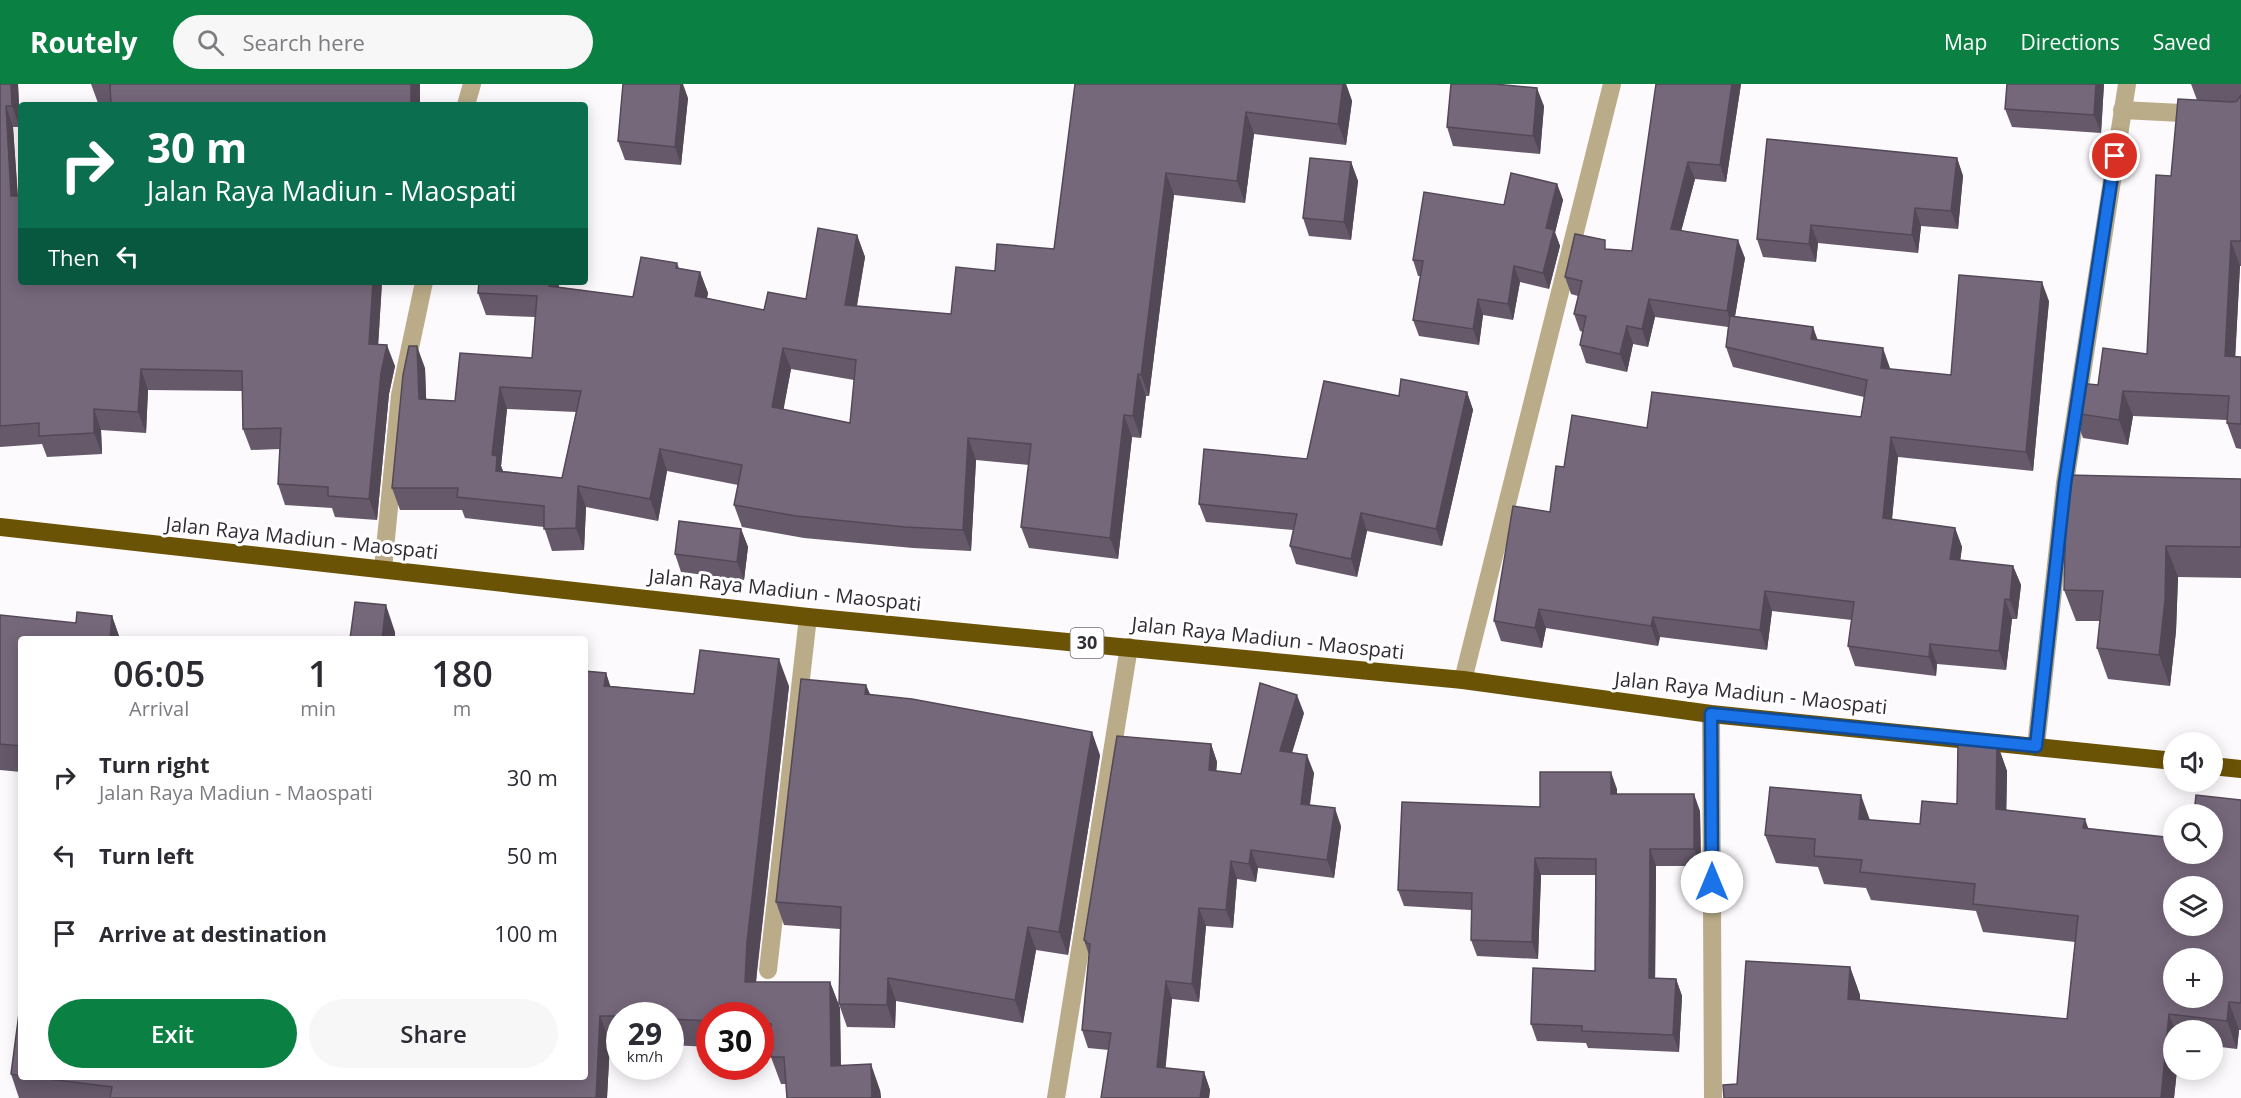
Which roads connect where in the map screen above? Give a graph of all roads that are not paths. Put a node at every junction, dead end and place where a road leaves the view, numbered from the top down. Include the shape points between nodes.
1 (472, 84) edge
2 (1612, 84) edge
3 (2127, 84) edge
4 (467, 102) edge
5 (2122, 110) junction
6 (2241, 116) edge
7 (423, 285) edge
8 (0, 527) edge
9 (383, 569) junction
10 (807, 617) junction
11 (1129, 647) junction
12 (1463, 680) junction
13 (1711, 714) junction
14 (2036, 746) junction
15 (2163, 760) edge
16 (2223, 767) edge
17 (2241, 769) edge
18 (768, 970) dead end
19 (1056, 1098) edge
20 (1713, 1098) edge

1 - 4 street
2 - 12 street
3 - 5 street
5 - 6 street
5 - 14 street via 2065,483
7 - 9 street via 400,395
8 - 9 highway, Jalan Raya Madiun - Maospati / 30
9 - 10 highway, Jalan Raya Madiun - Maospati / 30
10 - 11 highway, Jalan Raya Madiun - Maospati / 30
10 - 18 street
11 - 12 highway, Jalan Raya Madiun - Maospati / 30
11 - 19 street
12 - 13 highway, Jalan Raya Madiun - Maospati / 30
13 - 14 highway, Jalan Raya Madiun - Maospati / 30
13 - 20 street
14 - 15 highway, Jalan Raya Madiun - Maospati / 30
16 - 17 highway

